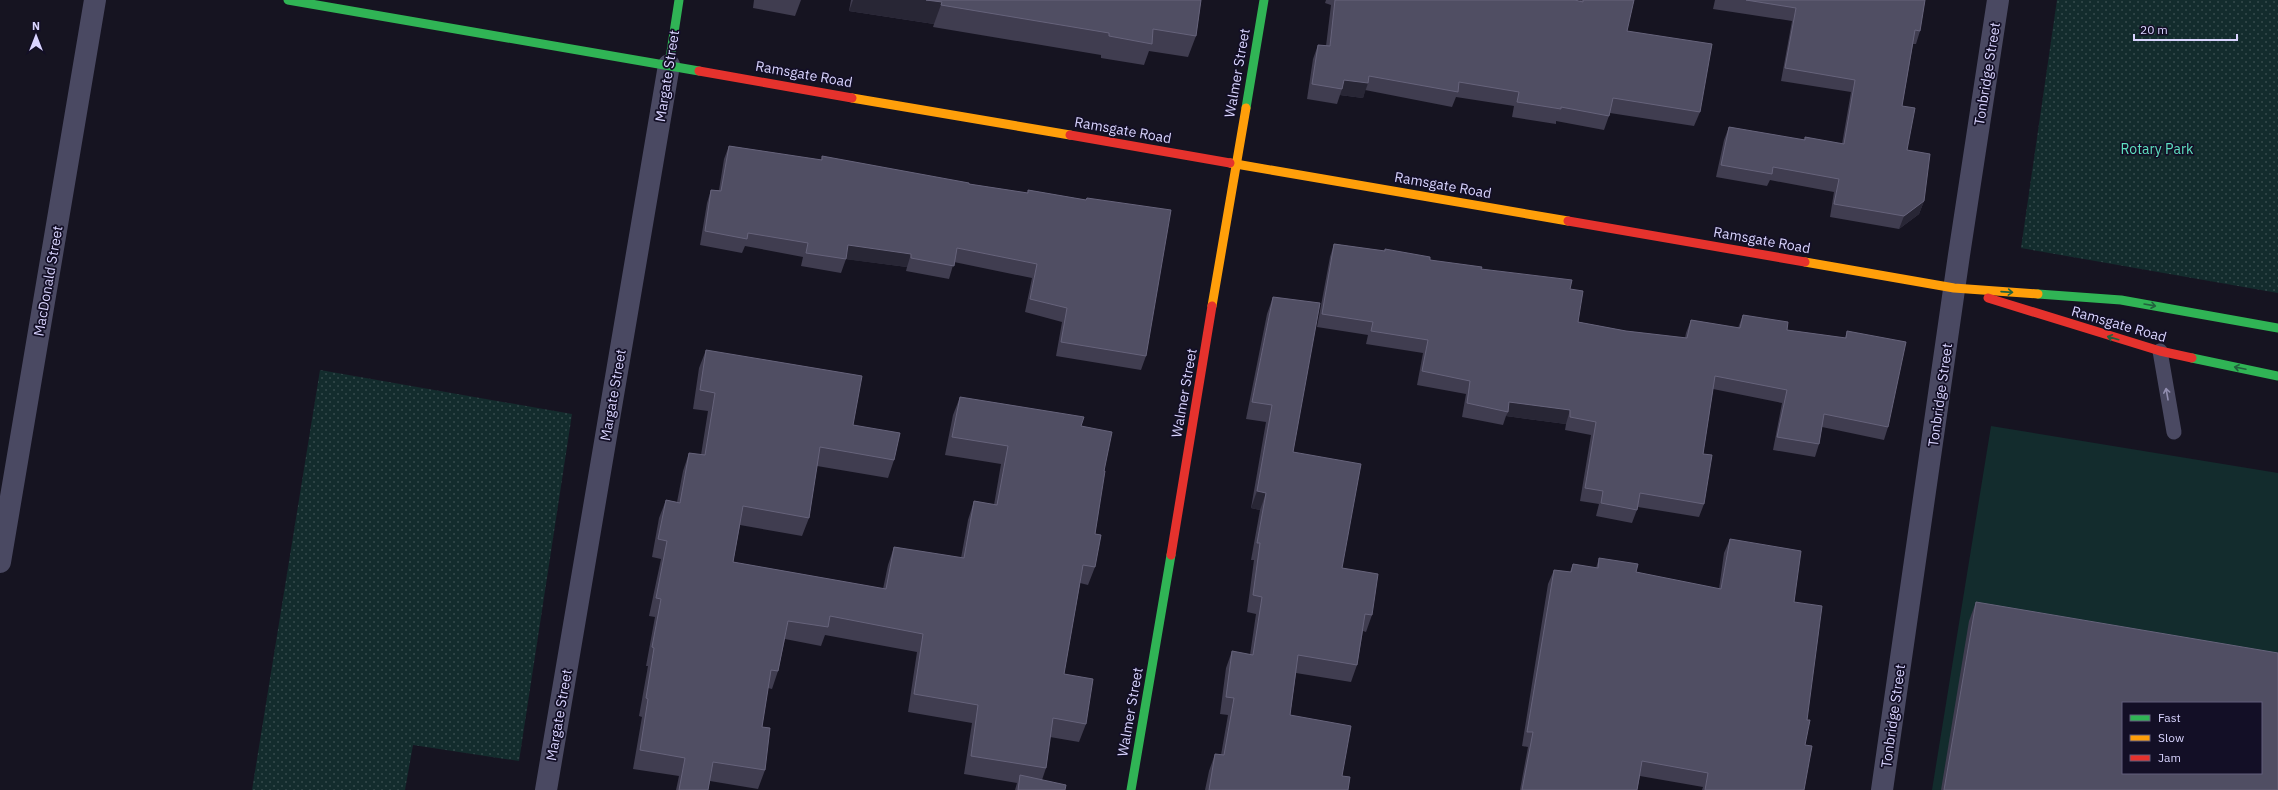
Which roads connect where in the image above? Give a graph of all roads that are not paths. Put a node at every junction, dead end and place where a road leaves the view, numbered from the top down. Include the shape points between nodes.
1 (95, 0) edge
2 (288, 0) edge
3 (679, 0) edge
4 (1264, 0) edge
5 (1998, 0) edge
6 (669, 65) junction
7 (1237, 163) junction
8 (1954, 288) junction
9 (2278, 328) edge
10 (2160, 351) junction
11 (2278, 376) edge
12 (2174, 432) dead end
13 (0, 562) edge
14 (546, 790) edge
15 (1131, 790) edge
16 (1882, 790) edge

1 - 13 street, MacDonald Street
2 - 6 main road, Ramsgate Road
3 - 6 main road, Margate Street
4 - 7 main road, Walmer Street
5 - 8 street, Tonbridge Street
6 - 7 main road, Ramsgate Road
6 - 14 street, Margate Street
7 - 8 main road, Ramsgate Road
7 - 15 main road, Walmer Street
8 -> 9 main road, Ramsgate Road via 2121,300
10 -> 8 main road, Ramsgate Road
8 - 16 street, Tonbridge Street
11 -> 10 main road, Ramsgate Road
12 -> 10 lane

